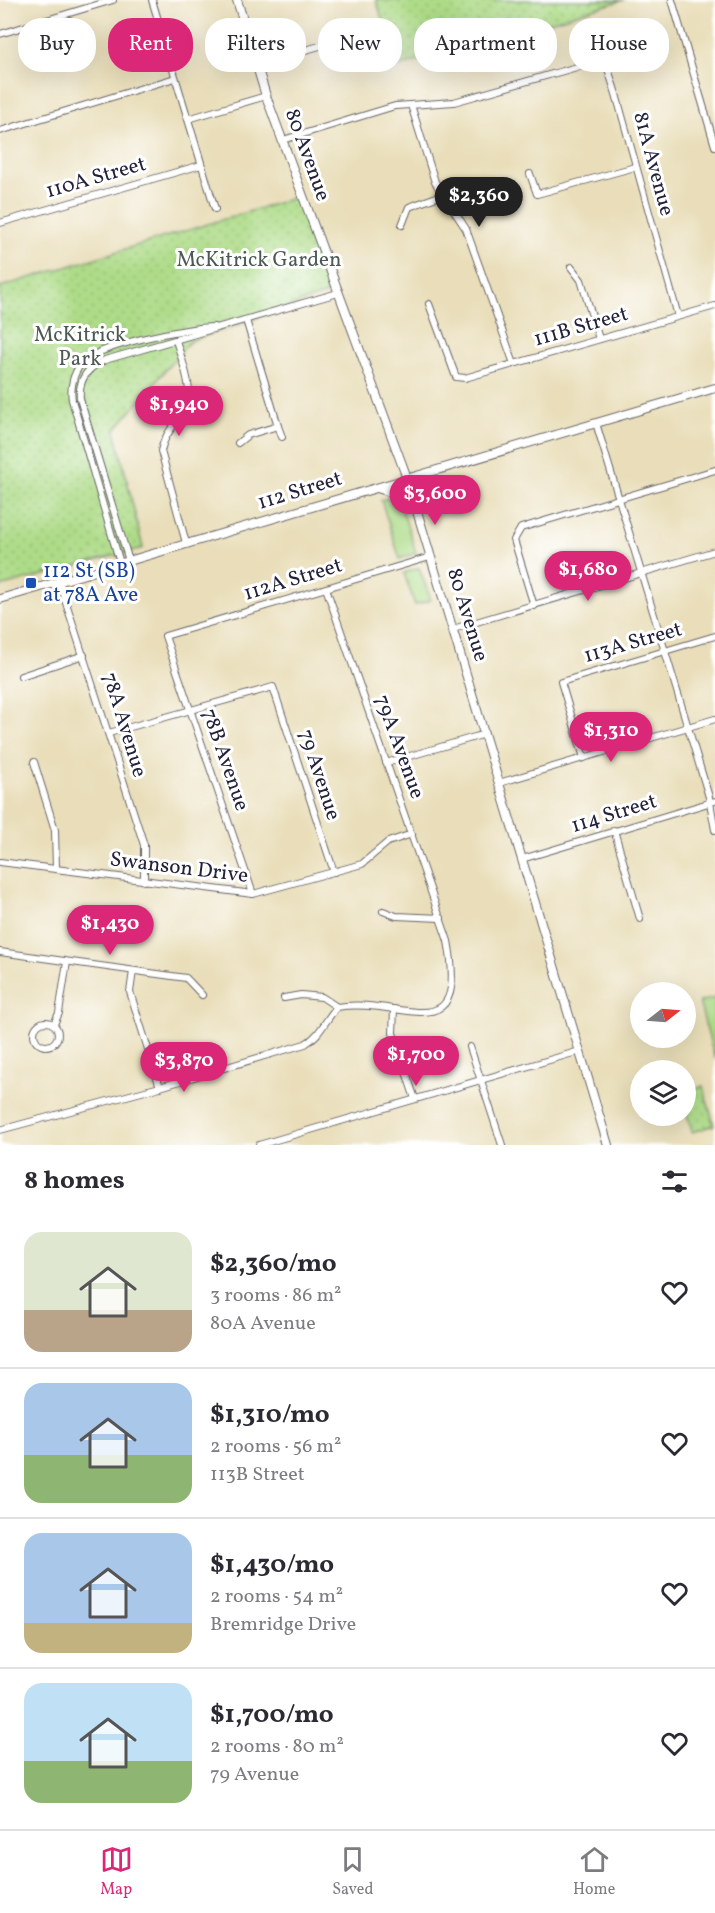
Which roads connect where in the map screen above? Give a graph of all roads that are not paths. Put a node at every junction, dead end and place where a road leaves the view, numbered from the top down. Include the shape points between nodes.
1 (113, 0) edge
2 (152, 0) edge
3 (237, 0) edge
4 (672, 0) edge
5 (242, 18) edge
6 (0, 34) edge
7 (569, 69) edge
8 (258, 72) edge
9 (609, 72) edge
10 (175, 78) junction
11 (266, 96) junction
12 (411, 105) junction
13 (188, 119) junction
14 (0, 131) edge
15 (283, 140) junction
16 (715, 146) edge
17 (201, 165) junction
18 (635, 167) junction
19 (530, 174) dead end
20 (442, 195) junction
21 (215, 209) dead end
22 (0, 223) edge
23 (402, 225) dead end
24 (571, 267) dead end
25 (338, 293) junction
26 (429, 304) dead end
27 (715, 306) edge
28 (678, 316) junction
29 (246, 320) junction
30 (221, 327) junction
31 (599, 339) junction
32 (176, 340) junction
33 (513, 363) junction
34 (715, 388) edge
35 (596, 423) junction
36 (278, 426) junction
37 (282, 437) dead end
38 (238, 443) dead end
39 (715, 470) edge
40 (407, 478) junction
41 (375, 487) junction
42 (619, 498) junction
43 (414, 503) junction
44 (186, 543) junction
45 (715, 551) edge
46 (430, 556) junction
47 (129, 561) junction
48 (120, 563) junction
49 (643, 574) junction
50 (59, 581) junction
51 (326, 588) junction
52 (0, 599) edge
53 (534, 606) junction
54 (453, 629) junction
55 (165, 636) joint
56 (715, 636) edge
57 (666, 651) junction
58 (84, 655) junction
59 (21, 676) dead end
60 (191, 710) junction
61 (715, 718) edge
62 (688, 727) junction
63 (109, 733) junction
64 (485, 734) junction
65 (584, 758) junction
66 (34, 762) dead end
67 (386, 763) junction
68 (500, 783) junction
69 (712, 802) edge
70 (614, 830) junction
71 (715, 830) edge
72 (412, 834) junction
73 (522, 859) junction
74 (0, 862) edge
75 (56, 869) junction
76 (334, 872) junction
77 (144, 881) junction
78 (253, 894) junction
79 (383, 911) dead end
80 (441, 918) junction
81 (640, 920) dead end
82 (0, 952) edge
83 (67, 962) junction
84 (133, 971) junction
85 (202, 995) dead end
86 (284, 998) dead end
87 (337, 1007) junction
88 (394, 1009) junction
89 (54, 1024) junction
90 (470, 1047) dead end
91 (579, 1051) junction
92 (481, 1080) junction
93 (160, 1088) junction
94 (415, 1099) junction
95 (0, 1130) edge
96 (259, 1145) edge
97 (502, 1145) edge
98 (608, 1145) edge

1 - 6 street
2 - 10 street
3 - 5 street, 80 Avenue
4 - 16 street
7 - 12 street via 454,102
8 - 11 street, 80 Avenue
9 - 18 street, 81A Avenue
10 - 13 street
10 - 14 street
11 - 13 street
11 - 15 street, 80 Avenue
12 - 15 street via 395,106
12 - 20 street
13 - 17 street
15 - 25 street, 80 Avenue
17 - 21 street
17 - 22 street, 110A Street
18 - 19 street via 537,194
18 - 28 street, 81A Avenue
20 - 23 street via 409,207
20 - 33 street via 466,229
24 - 31 street via 581,280
25 - 29 street
25 - 40 street, 80 Avenue
26 - 33 street, 111B Street via 456,377 465,378
27 - 28 street, 111B Street
28 - 31 street, 111B Street
29 - 30 street
29 - 36 street
30 - 32 street
30 - 48 street via 166,333 97,353 81,364 73,380 73,405
31 - 33 street, 111B Street
32 - 44 street via 188,403 165,438 161,458
32 - 47 street via 99,363 86,372 80,384 80,399
34 - 35 street, 112 Street
35 - 40 street, 112 Street
35 - 42 street
36 - 37 street
36 - 38 street via 248,435
39 - 42 street
40 - 41 street, 112 Street
40 - 43 street, 80 Avenue
41 - 43 street
41 - 44 street, 112 Street
42 - 49 street
42 - 53 street via 521,528 514,540
43 - 46 street, 80 Avenue
44 - 47 street, 112 Street
45 - 49 street
46 - 51 street, 112A Street
46 - 54 street, 80 Avenue
47 - 48 street, 112 Street
48 - 50 street, 112 Street
49 - 53 street
49 - 57 street
50 - 52 street, 112 Street
50 - 58 street, 78A Avenue
51 - 55 street, 112A Street
51 - 67 street, 79A Avenue
53 - 54 street
54 - 64 street, 80 Avenue
55 - 60 street, 78B Avenue
56 - 57 street, 113A Street
57 - 62 street
57 - 65 street, 113A Street via 561,682
58 - 59 street
58 - 63 street, 78A Avenue
60 - 63 street
60 - 76 street, 79 Avenue via 273,687
60 - 78 street, 78B Avenue
61 - 62 street
62 - 65 street
62 - 69 street
63 - 77 street, 78A Avenue via 144,845
64 - 67 street
64 - 68 street, 80 Avenue
65 - 68 street
66 - 75 street via 55,830
67 - 72 street, 79A Avenue
68 - 73 street, 80 Avenue
69 - 70 street, 114 Street
69 - 71 street
70 - 73 street, 114 Street
70 - 81 street
72 - 76 street, Swanson Drive via 388,842 362,864
72 - 80 street, 79A Avenue
73 - 91 street, 80 Avenue
74 - 75 street, Swanson Drive
75 - 77 street, Swanson Drive
76 - 78 street, Swanson Drive
77 - 78 street, Swanson Drive
79 - 80 street via 396,916
80 - 88 street, 79A Avenue via 453,964 451,994 444,1006 426,1013
82 - 83 street
83 - 84 street
83 - 89 street
84 - 85 street via 186,978
84 - 93 street via 130,992
86 - 87 street via 322,997
87 - 88 street via 355,1004
87 - 93 street via 316,1038 305,1044
88 - 94 street via 393,1033
89 - 89 street via 38,1024 33,1034 37,1042 50,1045 56,1041 58,1031
90 - 92 street
91 - 92 street
91 - 98 street, 80 Avenue
92 - 94 street
92 - 97 street
93 - 95 street
94 - 96 street

